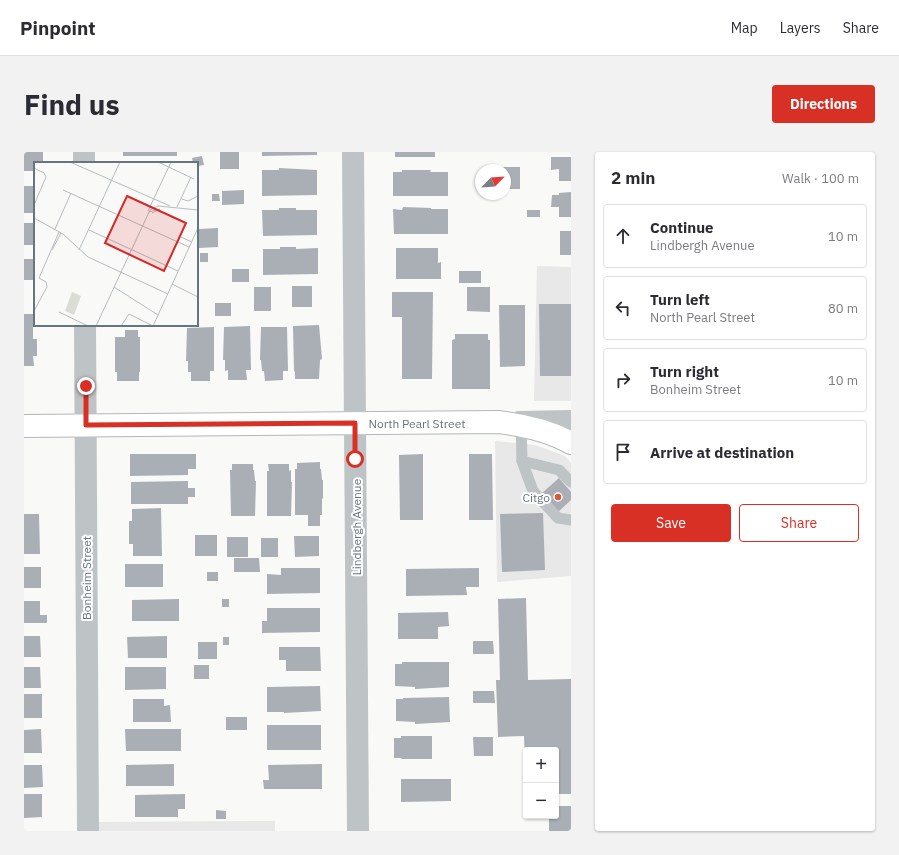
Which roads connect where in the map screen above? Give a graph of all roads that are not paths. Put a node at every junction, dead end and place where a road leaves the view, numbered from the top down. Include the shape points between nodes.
1 (353, 152) edge
2 (85, 326) edge
3 (571, 421) edge
4 (498, 422) junction
5 (355, 423) junction
6 (521, 424) junction
7 (86, 425) junction
8 (24, 426) edge
9 (571, 443) edge
10 (522, 461) junction
11 (571, 482) edge
12 (571, 520) edge
13 (88, 831) edge
14 (358, 831) edge

1 - 5 street, Lindbergh Avenue
2 - 7 street, Bonheim Street
3 - 4 street, North Pearl Street
4 - 5 main road, North Pearl Street
4 - 6 main road
5 - 7 main road, North Pearl Street
5 - 14 street, Lindbergh Avenue
6 - 9 main road via 548,432
6 - 10 lane
7 - 8 main road, North Pearl Street
7 - 13 street, Bonheim Street
10 - 11 lane via 559,470
10 - 12 lane via 533,491 558,518

